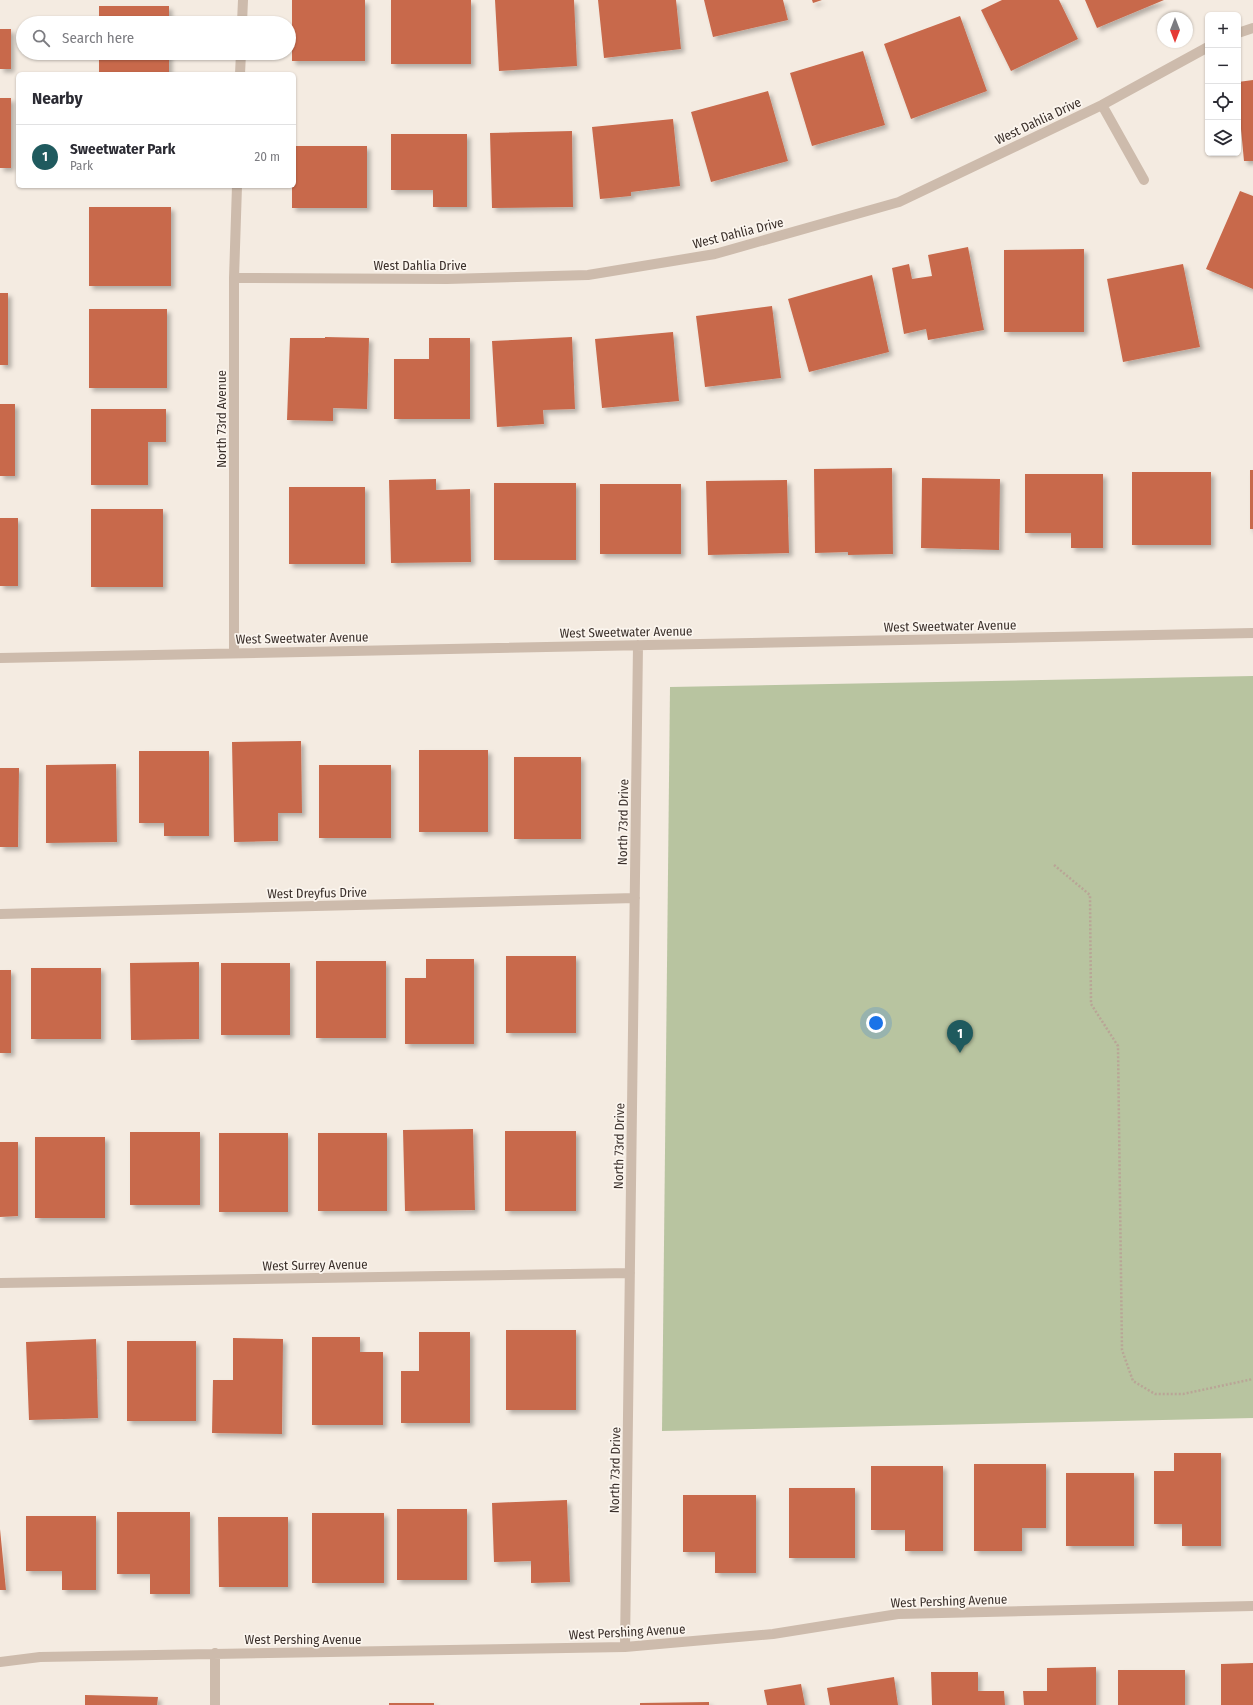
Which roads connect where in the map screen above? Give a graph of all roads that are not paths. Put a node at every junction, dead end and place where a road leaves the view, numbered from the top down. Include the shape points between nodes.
1 (243, 0) edge
2 (242, 16) edge
3 (1253, 28) edge
4 (1241, 32) edge
5 (1205, 50) edge
6 (241, 60) edge
7 (240, 72) edge
8 (1102, 105) junction
9 (1144, 180) dead end
10 (237, 188) edge
11 (234, 278) junction
12 (1253, 633) edge
13 (638, 645) junction
14 (234, 653) junction
15 (0, 658) edge
16 (635, 898) junction
17 (0, 914) edge
18 (630, 1273) junction
19 (0, 1283) edge
20 (1253, 1606) edge
21 (625, 1647) junction
22 (215, 1653) junction
23 (0, 1662) edge
24 (215, 1705) edge

1 - 2 street
3 - 4 street
5 - 8 street, West Dahlia Drive
6 - 7 street
8 - 9 street
8 - 11 street, West Dahlia Drive via 899,202 715,254 588,275 447,279
10 - 11 street, North 73rd Avenue
11 - 14 street, North 73rd Avenue
12 - 13 street, West Sweetwater Avenue
13 - 14 street, West Sweetwater Avenue
13 - 16 street, North 73rd Drive
14 - 15 street, West Sweetwater Avenue
16 - 17 street, West Dreyfus Drive
16 - 18 street, North 73rd Drive
18 - 19 street, West Surrey Avenue
18 - 21 street, North 73rd Drive
20 - 21 street, West Pershing Avenue via 898,1614 773,1634
21 - 22 street, West Pershing Avenue
22 - 23 street, West Pershing Avenue via 40,1657
22 - 24 street

